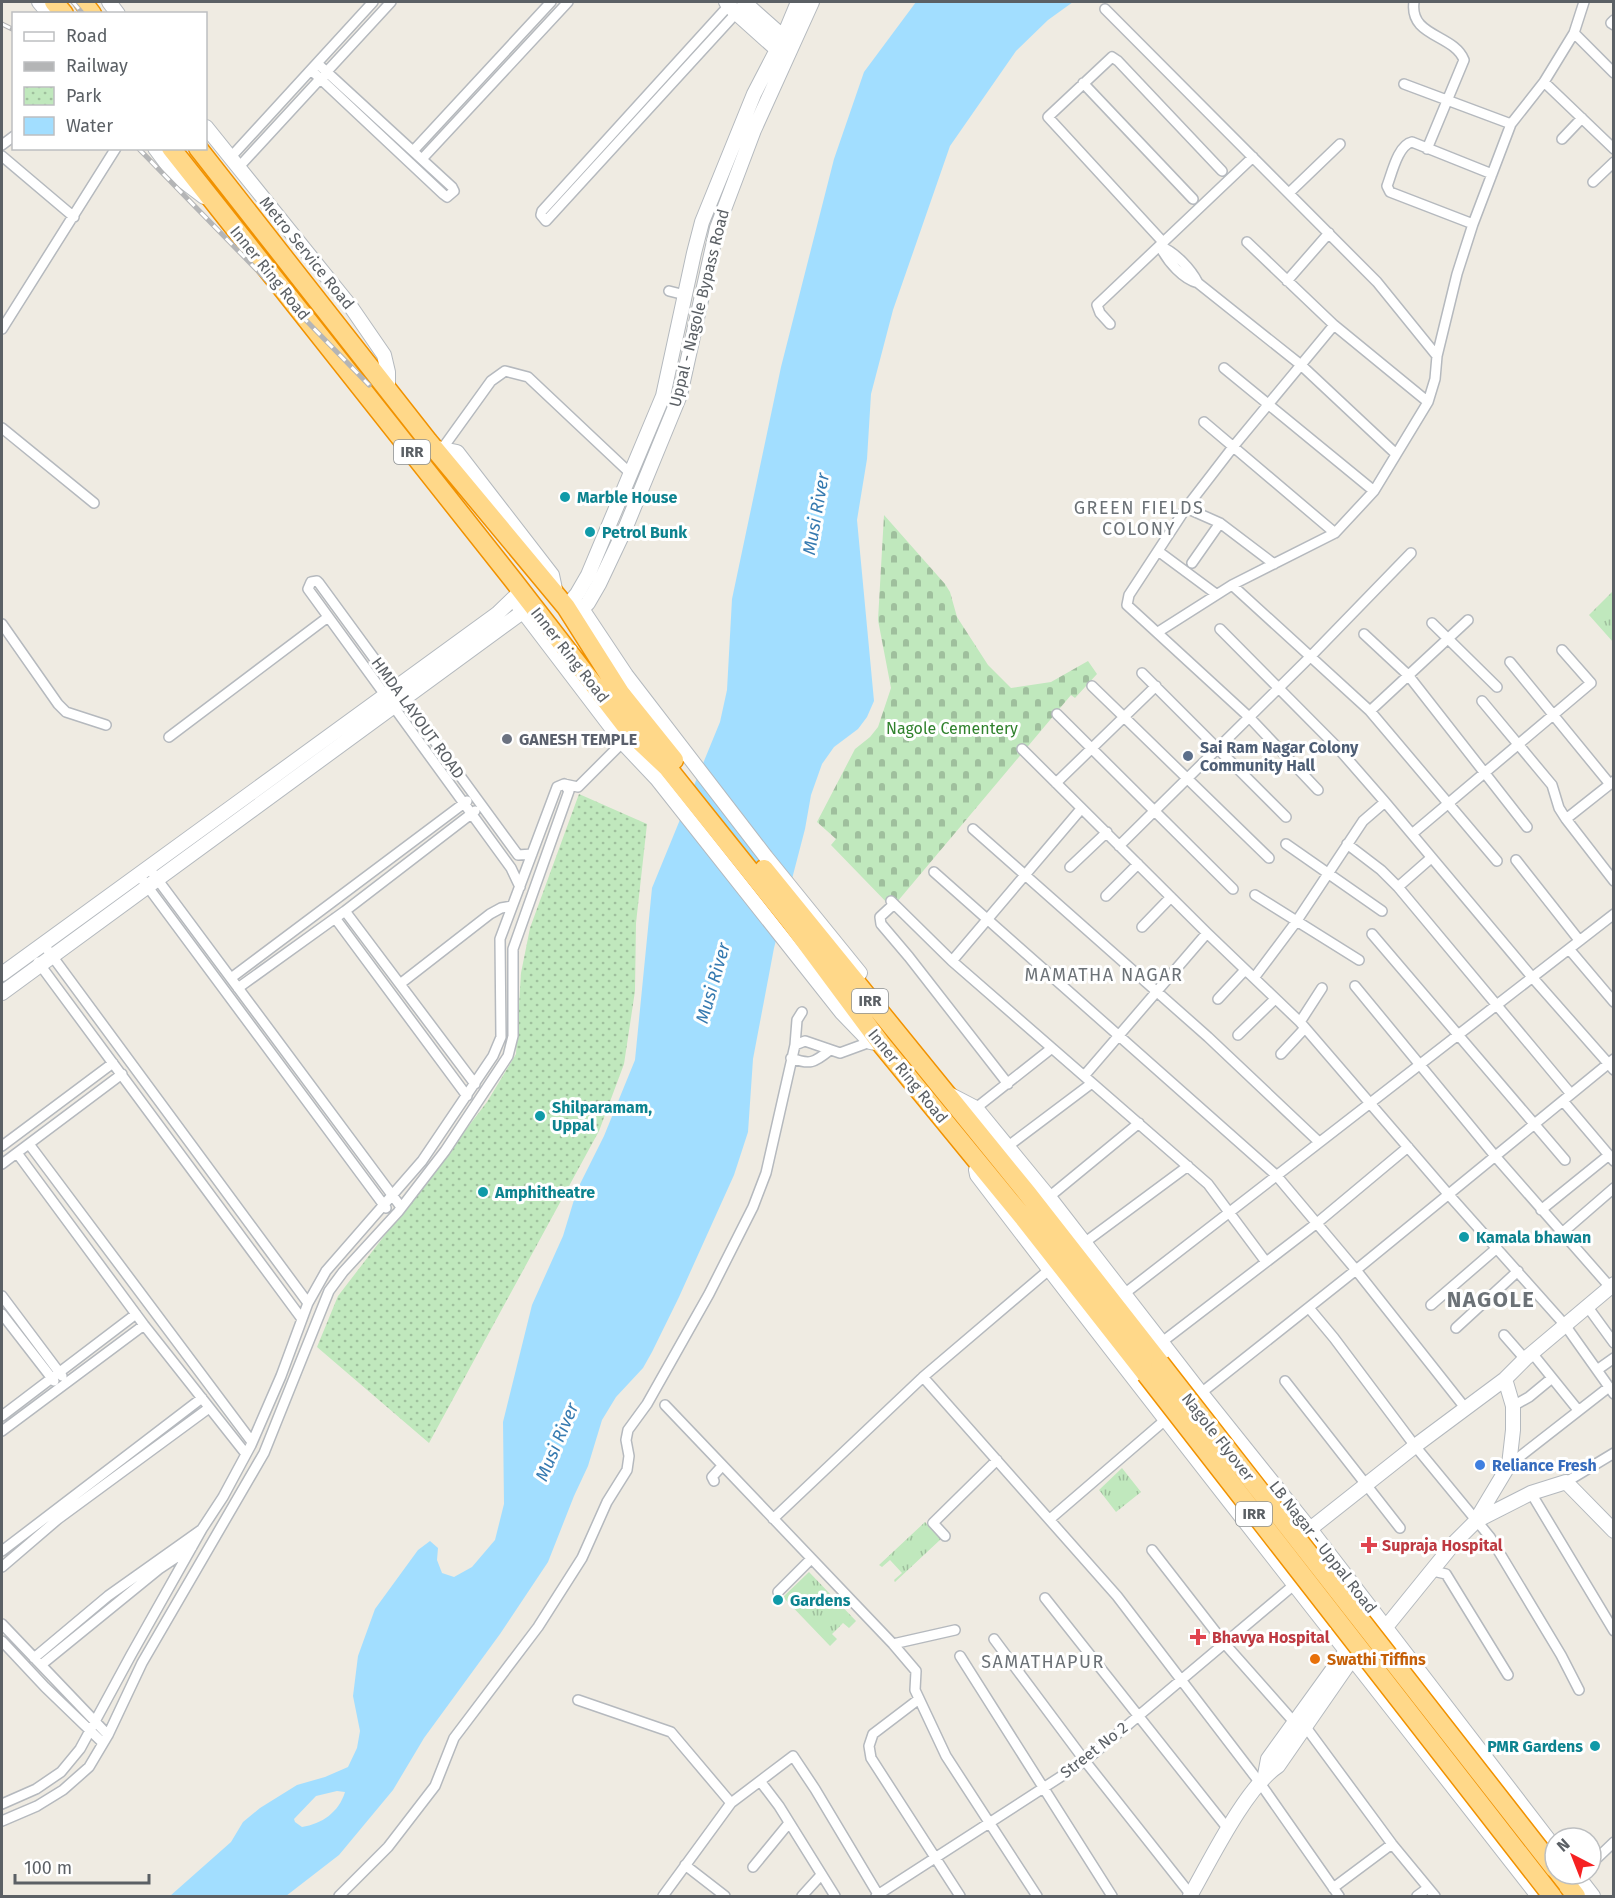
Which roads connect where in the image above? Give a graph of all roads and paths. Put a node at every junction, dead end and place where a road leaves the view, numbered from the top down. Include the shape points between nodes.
1 (374, 2) edge
2 (391, 2) edge
3 (550, 2) edge
4 (568, 2) edge
5 (798, 2) edge
6 (812, 2) edge
7 (1414, 2) edge
8 (1584, 2) edge
9 (738, 4) edge
10 (1105, 9) dead end
11 (1614, 20) edge
12 (1614, 25) edge
13 (1574, 33) junction
14 (785, 48) junction
15 (1614, 56) edge
16 (1606, 65) junction
17 (314, 67) junction
18 (1614, 73) edge
19 (323, 75) junction
20 (1544, 82) junction
21 (1083, 83) junction
22 (1404, 84) dead end
23 (1448, 101) junction
24 (1582, 118) junction
25 (1511, 124) junction
26 (207, 128) edge
27 (1562, 139) dead end
28 (1340, 144) dead end
29 (1427, 149) junction
30 (1614, 149) edge
31 (115, 150) edge
32 (156, 150) edge
33 (173, 150) edge
34 (200, 150) edge
35 (413, 151) junction
36 (2, 156) edge
37 (1254, 157) junction
38 (422, 159) junction
39 (1614, 162) edge
40 (234, 163) junction
41 (1222, 171) dead end
42 (1492, 174) junction
43 (1593, 182) dead end
44 (1289, 193) junction
45 (1193, 200) dead end
46 (218, 208) junction
47 (74, 217) junction
48 (255, 221) junction
49 (1473, 225) junction
50 (1329, 233) junction
51 (238, 234) junction
52 (270, 239) junction
53 (1246, 242) dead end
54 (1162, 244) junction
55 (253, 252) junction
56 (1287, 281) junction
57 (669, 291) dead end
58 (685, 295) junction
59 (1110, 324) dead end
60 (1334, 325) junction
61 (2, 329) edge
62 (1437, 356) junction
63 (1301, 365) junction
64 (1224, 368) dead end
65 (388, 389) junction
66 (1428, 402) junction
67 (1268, 405) junction
68 (1204, 422) dead end
69 (2, 428) edge
70 (1233, 447) junction
71 (438, 448) junction
72 (1396, 454) junction
73 (631, 474) junction
74 (1374, 491) junction
75 (94, 503) dead end
76 (1186, 508) junction
77 (1220, 523) junction
78 (1335, 533) junction
79 (1158, 551) junction
80 (1411, 553) dead end
81 (1192, 563) dead end
82 (1274, 564) junction
83 (1232, 585) junction
84 (1216, 594) junction
85 (522, 602) junction
86 (570, 606) junction
87 (338, 609) junction
88 (328, 617) junction
89 (1468, 620) dead end
90 (1432, 623) dead end
91 (2, 624) edge
92 (1220, 629) dead end
93 (1158, 632) junction
94 (1364, 634) dead end
95 (1448, 639) junction
96 (1562, 650) dead end
97 (1310, 657) junction
98 (1509, 662) dead end
99 (1142, 673) dead end
100 (1408, 675) junction
101 (1092, 686) dead end
102 (1156, 686) junction
103 (1278, 687) junction
104 (1497, 687) dead end
105 (395, 697) junction
106 (1482, 701) dead end
107 (1370, 711) junction
108 (1057, 714) dead end
109 (1554, 714) junction
110 (1124, 717) junction
111 (1249, 717) junction
112 (106, 725) dead end
113 (169, 737) dead end
114 (627, 738) junction
115 (1519, 744) junction
116 (1092, 748) junction
117 (1022, 749) dead end
118 (1217, 749) junction
119 (675, 750) junction
120 (1484, 773) junction
121 (1186, 779) junction
122 (1612, 782) edge
123 (1056, 783) junction
124 (564, 784) junction
125 (1318, 790) dead end
126 (474, 795) junction
127 (1385, 802) junction
128 (1449, 802) junction
129 (464, 803) junction
130 (482, 806) junction
131 (1081, 809) junction
132 (1154, 811) junction
133 (472, 814) junction
134 (695, 815) junction
135 (1286, 818) dead end
136 (1566, 819) junction
137 (1527, 827) dead end
138 (973, 828) dead end
139 (1107, 832) junction
140 (1412, 834) junction
141 (1286, 844) dead end
142 (1347, 844) junction
143 (1119, 846) junction
144 (532, 854) junction
145 (1269, 858) dead end
146 (1431, 858) junction
147 (1516, 860) dead end
148 (1497, 861) dead end
149 (1138, 864) junction
150 (1070, 867) dead end
151 (934, 872) dead end
152 (1025, 874) junction
153 (1327, 874) junction
154 (148, 877) junction
155 (1614, 881) edge
156 (520, 887) junction
157 (1398, 887) junction
158 (1233, 889) dead end
159 (344, 894) junction
160 (1255, 895) dead end
161 (1106, 896) dead end
162 (1172, 897) junction
163 (512, 906) junction
164 (349, 908) junction
165 (1382, 911) dead end
166 (793, 915) junction
167 (335, 918) junction
168 (988, 918) junction
169 (1612, 920) edge
170 (1296, 922) junction
171 (1142, 927) dead end
172 (1206, 933) junction
173 (1372, 934) dead end
174 (1579, 940) junction
175 (38, 949) junction
176 (513, 949) junction
177 (1569, 949) junction
178 (52, 957) junction
179 (500, 958) junction
180 (1359, 960) dead end
181 (952, 961) junction
182 (40, 966) junction
183 (1245, 970) junction
184 (2, 974) edge
185 (1532, 977) junction
186 (231, 978) junction
187 (1254, 978) junction
188 (400, 984) junction
189 (1355, 986) dead end
190 (238, 988) junction
191 (1322, 988) dead end
192 (1156, 991) junction
193 (2, 993) edge
194 (1218, 999) dead end
195 (1275, 999) junction
196 (1614, 1002) edge
197 (1496, 1005) junction
198 (802, 1012) dead end
199 (1302, 1025) junction
200 (1119, 1035) junction
201 (1238, 1035) dead end
202 (1459, 1035) junction
203 (876, 1043) junction
204 (795, 1045) junction
205 (1052, 1048) junction
206 (830, 1050) junction
207 (1281, 1054) dead end
208 (453, 1055) junction
209 (791, 1058) junction
210 (441, 1062) junction
211 (113, 1063) junction
212 (1612, 1064) edge
213 (1421, 1065) junction
214 (928, 1072) junction
215 (122, 1074) junction
216 (1088, 1079) junction
217 (475, 1084) junction
218 (1008, 1084) junction
219 (944, 1092) junction
220 (1571, 1094) junction
221 (467, 1096) junction
222 (1563, 1101) junction
223 (1371, 1103) junction
224 (976, 1108) junction
225 (1139, 1123) junction
226 (1534, 1125) junction
227 (1319, 1142) junction
228 (29, 1144) junction
229 (2, 1146) edge
230 (1007, 1147) junction
231 (1408, 1147) junction
232 (17, 1154) junction
233 (1495, 1156) junction
234 (974, 1157) junction
235 (1611, 1158) edge
236 (1564, 1160) dead end
237 (2, 1164) edge
238 (1188, 1166) junction
239 (1276, 1175) junction
240 (1614, 1188) edge
241 (392, 1195) junction
242 (1449, 1195) junction
243 (1049, 1197) junction
244 (384, 1205) junction
245 (401, 1207) junction
246 (1229, 1210) junction
247 (1541, 1210) junction
248 (393, 1217) junction
249 (1317, 1223) junction
250 (1562, 1233) junction
251 (1084, 1243) junction
252 (1497, 1248) junction
253 (1266, 1262) junction
254 (1050, 1269) junction
255 (1356, 1270) junction
256 (1518, 1271) junction
257 (1612, 1286) edge
258 (1124, 1294) junction
259 (2, 1296) edge
260 (309, 1303) junction
261 (1431, 1305) dead end
262 (1587, 1306) junction
263 (1309, 1308) junction
264 (2, 1314) edge
265 (136, 1314) junction
266 (302, 1320) junction
267 (144, 1325) junction
268 (1565, 1325) junction
269 (1456, 1328) dead end
270 (1504, 1335) dead end
271 (1162, 1342) junction
272 (1614, 1343) edge
273 (164, 1350) junction
274 (188, 1354) junction
275 (1528, 1356) junction
276 (1614, 1358) edge
277 (178, 1368) junction
278 (1153, 1369) junction
279 (1597, 1370) junction
280 (201, 1373) junction
281 (55, 1376) junction
282 (923, 1377) junction
283 (1552, 1378) junction
284 (1505, 1379) junction
285 (1285, 1381) dead end
286 (63, 1384) junction
287 (210, 1384) junction
288 (1611, 1390) edge
289 (1201, 1393) junction
290 (206, 1404) junction
291 (664, 1405) dead end
292 (1513, 1406) junction
293 (1466, 1408) junction
294 (1578, 1410) junction
295 (2, 1416) edge
296 (1164, 1421) junction
297 (2, 1431) edge
298 (1239, 1440) junction
299 (252, 1442) junction
300 (1416, 1446) junction
301 (1614, 1453) edge
302 (246, 1454) junction
303 (997, 1460) junction
304 (1509, 1465) junction
305 (722, 1466) junction
306 (1204, 1470) junction
307 (714, 1481) dead end
308 (1566, 1482) junction
309 (1366, 1485) junction
310 (1531, 1493) junction
311 (773, 1519) junction
312 (1050, 1519) junction
313 (1476, 1521) junction
314 (1400, 1528) dead end
315 (202, 1529) junction
316 (1310, 1529) junction
317 (1614, 1531) edge
318 (945, 1536) dead end
319 (195, 1545) junction
320 (1152, 1550) dead end
321 (2, 1551) edge
322 (811, 1558) junction
323 (2, 1567) edge
324 (1433, 1571) junction
325 (1295, 1584) junction
326 (778, 1592) dead end
327 (1045, 1598) dead end
328 (2, 1624) edge
329 (1386, 1627) junction
330 (955, 1630) dead end
331 (1614, 1631) edge
332 (994, 1639) dead end
333 (2, 1641) edge
334 (893, 1644) junction
335 (1225, 1644) junction
336 (960, 1656) dead end
337 (1351, 1658) junction
338 (38, 1662) junction
339 (1508, 1675) dead end
340 (1182, 1679) junction
341 (1579, 1690) dead end
342 (919, 1699) junction
343 (578, 1700) dead end
344 (1138, 1716) junction
345 (1299, 1724) junction
346 (92, 1727) junction
347 (105, 1739) junction
348 (1472, 1742) junction
349 (1085, 1761) junction
350 (1439, 1770) junction
351 (1262, 1779) junction
352 (760, 1781) junction
353 (1044, 1788) junction
354 (731, 1803) junction
355 (2, 1804) edge
356 (2, 1821) edge
357 (789, 1822) junction
358 (989, 1822) junction
359 (1228, 1829) junction
360 (1543, 1833) edge
361 (1614, 1842) edge
362 (1392, 1844) junction
363 (1603, 1853) edge
364 (1543, 1854) edge
365 (935, 1857) junction
366 (685, 1865) junction
367 (753, 1867) dead end
368 (821, 1875) junction
369 (1428, 1888) junction
370 (1336, 1892) edge
371 (339, 1896) edge
372 (663, 1896) edge
373 (725, 1896) edge
374 (802, 1896) edge
375 (835, 1896) edge
376 (878, 1896) edge
377 (960, 1896) edge
378 (1038, 1896) edge
379 (1112, 1896) edge
380 (1191, 1896) edge
381 (1417, 1896) edge
382 (1435, 1896) edge
383 (1538, 1896) edge
384 (1552, 1896) edge

1 - 17 street
2 - 19 street
3 - 35 street
4 - 38 street
5 - 14 street, Uppal - Nagole Bypass Road
6 - 14 street, Uppal - Nagole Bypass Road
7 - 23 street via 1412,13 1418,23 1464,60
8 - 13 street
9 - 9 street via 546,221 542,211
9 - 14 street
10 - 37 street
11 - 12 street
13 - 16 street
13 - 20 street
14 - 58 street, Uppal - Nagole Bypass Road via 754,94 702,222
14 - 86 street, Uppal - Nagole Bypass Road via 717,228 680,394 599,584
15 - 16 street
16 - 18 street
17 - 19 street
17 - 40 street
19 - 35 street
19 - 38 street via 442,194 451,195 452,187
19 - 40 street
20 - 24 street
20 - 25 street
21 - 41 street via 1112,57
21 - 45 street
21 - 54 street via 1048,117
22 - 23 street
23 - 25 street
23 - 29 street
24 - 27 street
24 - 30 street
25 - 42 street
26 - 40 street, Metro Service Road
28 - 44 street
29 - 42 street
29 - 49 street via 1412,142 1405,144 1388,190
31 - 47 street
32 - 46 street via 175,175
33 - 46 highway, Inner Ring Road / IRR
34 - 48 highway, Inner Ring Road / IRR
35 - 38 street
36 - 47 street
37 - 44 street
37 - 54 street
39 - 43 street
40 - 65 street, Metro Service Road via 371,336 384,356
42 - 49 street
44 - 50 street
46 - 51 highway, Inner Ring Road / IRR
47 - 61 street
48 - 51 highway
48 - 52 highway, Inner Ring Road / IRR
49 - 62 street
50 - 56 street
50 - 62 street via 1377,282
51 - 55 highway, Inner Ring Road / IRR
52 - 55 highway
52 - 65 highway, Inner Ring Road / IRR
53 - 56 street
54 - 59 street via 1097,305
54 - 63 street via 1198,283
55 - 85 highway, Inner Ring Road / IRR
56 - 60 street
57 - 58 street
58 - 73 street, Uppal - Nagole Bypass Road via 668,383
60 - 63 street
60 - 66 street
62 - 66 street
63 - 67 street
63 - 72 street
64 - 67 street
65 - 71 highway, Inner Ring Road / IRR
66 - 72 street
67 - 70 street
67 - 74 street
68 - 70 street
69 - 75 street
70 - 76 street
70 - 78 street
71 - 73 street via 491,381 505,371 528,377
71 - 86 highway, Inner Ring Road / IRR
72 - 74 street
73 - 86 street, Uppal - Nagole Bypass Road via 588,575
74 - 78 street
76 - 77 street
76 - 79 street
77 - 81 street
77 - 82 street
78 - 82 street
79 - 84 street
79 - 93 street via 1129,595 1127,605
80 - 97 street
82 - 83 street
83 - 84 street
83 - 97 street
84 - 93 street
85 - 105 street
85 - 114 highway, Inner Ring Road / IRR
86 - 119 highway, Inner Ring Road / IRR via 621,694
87 - 88 street
87 - 88 street, HMDA LAYOUT ROAD via 316,581 311,582 308,589
87 - 105 street, HMDA LAYOUT ROAD
88 - 105 street
88 - 113 street
89 - 95 street
90 - 95 street
91 - 112 street via 66,712
92 - 103 street
93 - 111 street
94 - 100 street
95 - 100 street
95 - 104 street
96 - 109 street via 1591,682
97 - 103 street
97 - 107 street
98 - 109 street
99 - 102 street
100 - 107 street
100 - 120 street
101 - 110 street
102 - 110 street
102 - 118 street
103 - 111 street
103 - 127 street
105 - 126 street, HMDA LAYOUT ROAD
105 - 129 street
105 - 154 street
106 - 115 street
107 - 128 street
108 - 116 street
109 - 115 street
109 - 122 street
110 - 116 street
110 - 121 street
111 - 118 street
111 - 125 street
114 - 124 street via 578,787
114 - 134 highway, Inner Ring Road / IRR via 667,767
115 - 120 street
115 - 136 street via 1552,785
116 - 123 street
116 - 132 street
117 - 123 street
118 - 121 street
118 - 135 street
119 - 166 highway, Inner Ring Road / IRR
119 - 214 street via 844,953 919,1052
120 - 128 street
120 - 137 street
121 - 132 street
121 - 145 street
122 - 136 street
123 - 131 street
124 - 144 street via 557,788
124 - 176 street via 568,791
126 - 129 street
126 - 130 street, HMDA LAYOUT ROAD
127 - 140 street
127 - 142 street via 1363,821
128 - 140 street
128 - 148 street
129 - 133 street
129 - 159 street
130 - 133 street
130 - 144 street, HMDA LAYOUT ROAD via 518,855
131 - 139 street
131 - 152 street
132 - 143 street
132 - 158 street
133 - 156 street
133 - 164 street
134 - 166 highway, Inner Ring Road / IRR
134 - 203 street via 842,1013
136 - 155 street
138 - 152 street
139 - 143 street
139 - 150 street
140 - 146 street
141 - 153 street
142 - 153 street
142 - 157 street
143 - 149 street
144 - 156 street
146 - 157 street
146 - 185 street
147 - 174 street
149 - 161 street
149 - 162 street
151 - 168 street
152 - 168 street
152 - 192 street
153 - 165 street
153 - 170 street
154 - 175 street
154 - 178 street
154 - 186 street
154 - 244 street
156 - 163 street
157 - 197 street
159 - 164 street
159 - 186 street
160 - 170 street
162 - 171 street
162 - 172 street
163 - 179 street via 500,939
163 - 188 street via 490,914
164 - 167 street
164 - 188 street
166 - 203 highway, Inner Ring Road / IRR
166 - 214 highway, Inner Ring Road / IRR
167 - 190 street
167 - 210 street
168 - 181 street
168 - 200 street
169 - 174 street
170 - 180 street
170 - 187 street
172 - 183 street
172 - 192 street
173 - 202 street
174 - 177 street
175 - 178 street
175 - 182 street
175 - 184 street
176 - 179 street
176 - 245 street via 513,1036 508,1056
177 - 185 street
177 - 196 street
178 - 182 street
178 - 260 street
179 - 217 street via 501,1037
181 - 205 street
181 - 218 street via 892,903 880,917 880,924
182 - 193 street
182 - 211 street
183 - 187 street
183 - 194 street
185 - 197 street
185 - 212 street
186 - 190 street
187 - 195 street
188 - 208 street
189 - 213 street
190 - 241 street
191 - 199 street
192 - 200 street
192 - 227 street
195 - 199 street
195 - 201 street
197 - 202 street
197 - 220 street
198 - 204 street via 797,1020
199 - 207 street
199 - 223 street
200 - 216 street
200 - 239 street
202 - 213 street
202 - 226 street
203 - 206 street via 840,1053
203 - 234 highway, Inner Ring Road / IRR
204 - 206 street via 805,1041
204 - 209 street
205 - 216 street
205 - 218 street
206 - 209 street via 816,1061 805,1063
208 - 210 street
208 - 217 street
209 - 371 street via 766,1173 753,1207 704,1304 628,1430 627,1470 607,1502 582,1558 538,1627 454,1738 435,1786 388,1847
210 - 221 street
211 - 215 street
211 - 229 street
212 - 220 street
213 - 223 street
213 - 233 street
214 - 219 highway, Inner Ring Road / IRR
215 - 228 street
215 - 266 street
216 - 225 street
216 - 230 street
217 - 221 street
218 - 224 street
219 - 224 street, LB Nagar - Uppal Road
219 - 278 highway, Nagole Flyover / IRR via 1037,1206
220 - 222 street
221 - 241 street via 422,1161
222 - 226 street
222 - 235 street
223 - 227 street
223 - 231 street
224 - 230 street, LB Nagar - Uppal Road
225 - 238 street
225 - 243 street
226 - 233 street
226 - 236 street
227 - 239 street
228 - 232 street
228 - 274 street
230 - 243 street, LB Nagar - Uppal Road
231 - 242 street
231 - 249 street
232 - 237 street
232 - 265 street
233 - 242 street
233 - 247 street
234 - 254 street via 977,1175
234 - 278 highway, Nagole Flyover / IRR
235 - 247 street
238 - 246 street
238 - 251 street
239 - 246 street
239 - 249 street
240 - 250 street
241 - 244 street
241 - 245 street
242 - 252 street
242 - 255 street
243 - 251 street, LB Nagar - Uppal Road
244 - 248 street
244 - 260 street via 326,1271
245 - 248 street
246 - 253 street
246 - 258 street
247 - 250 street
248 - 347 street via 329,1291 264,1453 142,1663
249 - 253 street
249 - 255 street
250 - 257 street
251 - 258 street, LB Nagar - Uppal Road
252 - 256 street
252 - 261 street
253 - 271 street
254 - 282 street
254 - 296 street
255 - 263 street
255 - 293 street
256 - 268 street
256 - 269 street
257 - 262 street
258 - 271 street, LB Nagar - Uppal Road
259 - 281 street
260 - 266 street
262 - 268 street
262 - 272 street
263 - 289 street
263 - 300 street
264 - 281 street
265 - 267 street
265 - 281 street
266 - 299 street
267 - 273 street
267 - 286 street
268 - 275 street
268 - 279 street
270 - 275 street
271 - 289 street, LB Nagar - Uppal Road
273 - 274 street
273 - 277 street
274 - 280 street
275 - 283 street
275 - 284 street
276 - 279 street
277 - 280 street
277 - 290 street
278 - 364 highway, Nagole Flyover / IRR, bridge
278 - 384 highway, Nagole Flyover / IRR, bridge
279 - 288 street
280 - 287 street
281 - 286 street
281 - 295 street
282 - 303 street
282 - 311 street
283 - 292 street
283 - 294 street
284 - 292 street
284 - 293 street
285 - 309 street
286 - 297 street
287 - 290 street
287 - 299 street
288 - 294 street
289 - 298 street, LB Nagar - Uppal Road
290 - 302 street
290 - 321 street
290 - 323 street
291 - 305 street
292 - 304 street
293 - 300 street
294 - 304 street
296 - 306 street
296 - 312 street
298 - 306 street
298 - 316 street, LB Nagar - Uppal Road
299 - 302 street
300 - 309 street
300 - 313 street
301 - 308 street
302 - 315 street
303 - 312 street
303 - 318 street via 933,1523
304 - 313 street
305 - 307 street via 712,1477
305 - 311 street
306 - 325 street
308 - 310 street
308 - 317 street
309 - 314 street
309 - 316 street
310 - 313 street
310 - 331 street
311 - 322 street via 782,1534
312 - 340 street
313 - 324 street
313 - 341 street via 1490,1537
315 - 319 street
315 - 338 street via 108,1596
316 - 329 street, LB Nagar - Uppal Road
319 - 338 street
319 - 346 street
320 - 335 street
322 - 326 street
322 - 334 street
324 - 329 street
324 - 339 street via 1446,1574
325 - 335 street, Street No 2
325 - 337 street
327 - 344 street
328 - 338 street
329 - 348 street, LB Nagar - Uppal Road
330 - 334 street
332 - 349 street
333 - 346 street
334 - 342 street via 916,1671 915,1690
335 - 340 street, Street No 2
335 - 345 street
336 - 353 street
337 - 345 street
337 - 350 street
338 - 346 street
340 - 344 street, Street No 2
340 - 351 street
342 - 358 street via 946,1756
342 - 365 street via 873,1734 869,1746 871,1758
343 - 354 street via 671,1732
344 - 349 street, Street No 2
344 - 359 street
345 - 351 street via 1268,1759
345 - 362 street
346 - 347 street
346 - 355 street via 61,1772 36,1789
347 - 356 street via 89,1767 63,1790
348 - 350 street
348 - 360 street, LB Nagar - Uppal Road
349 - 353 street, Street No 2
349 - 380 street
350 - 383 street
351 - 359 street
351 - 370 street
352 - 354 street
352 - 357 street
352 - 376 street via 793,1756
353 - 358 street, Street No 2
353 - 379 street
354 - 366 street
357 - 367 street
357 - 368 street
358 - 365 street, Street No 2
358 - 378 street
359 - 380 street
361 - 363 street
362 - 369 street
362 - 370 street
365 - 376 street, Street No 2
365 - 377 street
366 - 372 street
366 - 373 street
368 - 374 street
368 - 375 street
369 - 381 street
369 - 382 street

